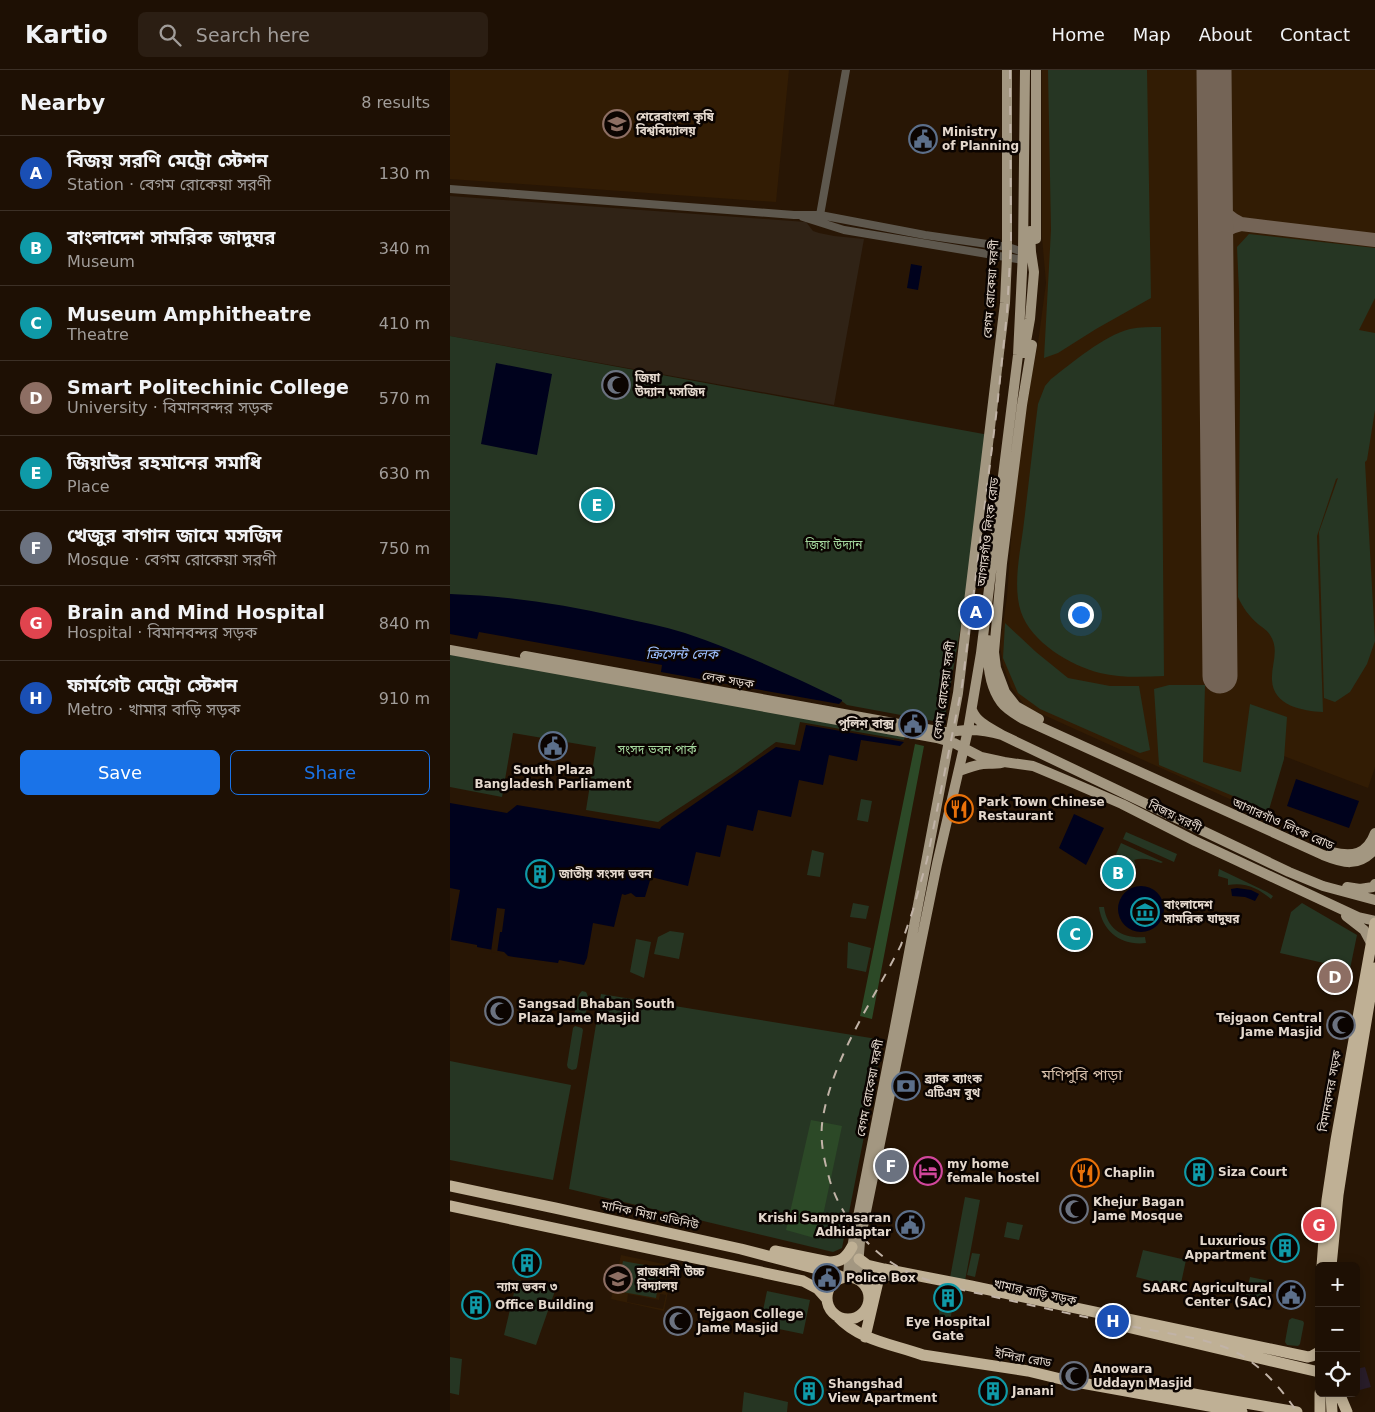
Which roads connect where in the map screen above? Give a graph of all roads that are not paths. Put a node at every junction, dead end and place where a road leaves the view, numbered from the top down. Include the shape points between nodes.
1 (841, 70) edge
2 (846, 70) edge
3 (1007, 70) edge
4 (1025, 70) edge
5 (1030, 70) edge
6 (1036, 70) edge
7 (450, 189) edge
8 (816, 218) junction
9 (837, 218) junction
10 (835, 228) junction
11 (901, 230) junction
12 (900, 240) junction
13 (971, 242) junction
14 (970, 250) junction
15 (1008, 252) junction
16 (1023, 256) junction
17 (1025, 344) junction
18 (450, 643) edge
19 (450, 650) edge
20 (1001, 694) junction
21 (972, 710) junction
22 (968, 730) junction
23 (1002, 735) junction
24 (950, 737) junction
25 (964, 748) junction
26 (1004, 762) junction
27 (959, 771) junction
28 (1375, 834) edge
29 (1375, 850) edge
30 (1280, 867) junction
31 (1375, 884) edge
32 (1375, 900) edge
33 (1329, 904) junction
34 (1375, 922) edge
35 (1371, 943) junction
36 (1375, 968) edge
37 (450, 1186) edge
38 (450, 1206) edge
39 (555, 1208) junction
40 (551, 1228) junction
41 (852, 1248) junction
42 (741, 1249) junction
43 (859, 1259) junction
44 (1322, 1262) edge
45 (1331, 1262) edge
46 (879, 1277) junction
47 (853, 1279) junction
48 (826, 1298) junction
49 (837, 1316) junction
50 (865, 1337) junction
51 (1315, 1354) edge
52 (1315, 1371) edge
53 (1105, 1387) junction
54 (1320, 1397) edge
55 (1334, 1397) edge
56 (1335, 1397) edge
57 (1336, 1397) edge
58 (1242, 1412) edge
59 (1297, 1412) edge
60 (1320, 1412) edge
61 (1332, 1412) edge
62 (1339, 1412) edge
63 (1347, 1412) edge

1 - 8 street
2 - 8 street
3 - 15 main road, বেগম রোকেয়া সরণী
4 - 16 main road, বেগম রোকেয়া সরণী
5 - 17 main road, আগারগাঁও লিংক রোড via 1030,244 1034,272
6 - 20 main road, আগারগাঁও লিংক রোড via 1036,243 1040,289 1022,405 994,643
7 - 8 street
8 - 9 street
8 - 10 street
9 - 10 street
9 - 11 street
10 - 12 street
11 - 12 street
11 - 13 street
12 - 14 street
13 - 14 street
13 - 15 street
14 - 15 street
15 - 16 street
15 - 24 main road, বেগম রোকেয়া সরণী via 1005,303
16 - 17 main road, বেগম রোকেয়া সরণী via 1031,268
16 - 21 main road, বেগম রোকেয়া সরণী via 1018,355
17 - 20 main road, আগারগাঁও লিংক রোড via 988,638 990,674
18 - 24 main road, লেক সড়ক
19 - 24 main road via 937,738
20 - 28 main road, আগারগাঁও লিংক রোড via 1029,714 1329,852 1356,854 1368,846
20 - 29 main road, আগারগাঁও লিংক রোড via 1004,706 1023,719 1323,855 1355,862
21 - 22 main road, বেগম রোকেয়া সরণী
21 - 23 main road, বিজয় সরণী via 986,726
22 - 23 main road, লেক সড়ক
22 - 24 main road, লেক সড়ক
22 - 25 main road, বেগম রোকেয়া সরণী
23 - 30 main road, বিজয় সরণী
24 - 25 main road
24 - 41 main road, বেগম রোকেয়া সরণী
25 - 26 main road via 981,757
25 - 27 main road, বেগম রোকেয়া সরণী
26 - 27 main road, বিজয় সরণী
26 - 33 main road, বিজয় সরণী via 1032,766 1122,804
27 - 43 main road, বেগম রোকেয়া সরণী via 937,864 860,1241
30 - 31 main road via 1290,867 1356,889 1367,889
30 - 32 main road, বিজয় সরণী via 1323,886
33 - 34 main road, বিজয় সরণী
33 - 35 main road via 1364,930
34 - 35 highway, বিমানবন্দর সড়ক
35 - 44 highway, বিমানবন্দর সড়ক via 1336,1140
36 - 45 highway, বিমানবন্দর সড়ক via 1338,1195
37 - 39 highway, মানিক মিয়া এভিনিউ
38 - 40 highway
39 - 40 highway
39 - 42 highway, মানিক মিয়া এভিনিউ
40 - 48 highway via 803,1281
41 - 42 highway via 845,1258 835,1262 759,1248
41 - 47 main road, বেগম রোকেয়া সরণী via 848,1263
42 - 47 highway, মানিক মিয়া এভিনিউ
43 - 47 main road, বেগম রোকেয়া সরণী
43 - 51 highway via 867,1265 1308,1357
46 - 47 highway, খামার বাড়ি সড়ক
46 - 50 highway
46 - 52 highway, খামার বাড়ি সড়ক via 883,1274 1047,1308
47 - 48 highway via 836,1280
47 - 49 highway via 868,1291 869,1300 864,1312 853,1319
48 - 49 highway via 830,1310
49 - 50 highway, ইন্দিরা রোড
50 - 53 highway, ইন্দিরা রোড via 923,1355
53 - 58 highway, ইন্দিরা রোড
53 - 59 highway via 1142,1385
54 - 60 highway
55 - 61 highway
56 - 62 highway
57 - 63 highway

